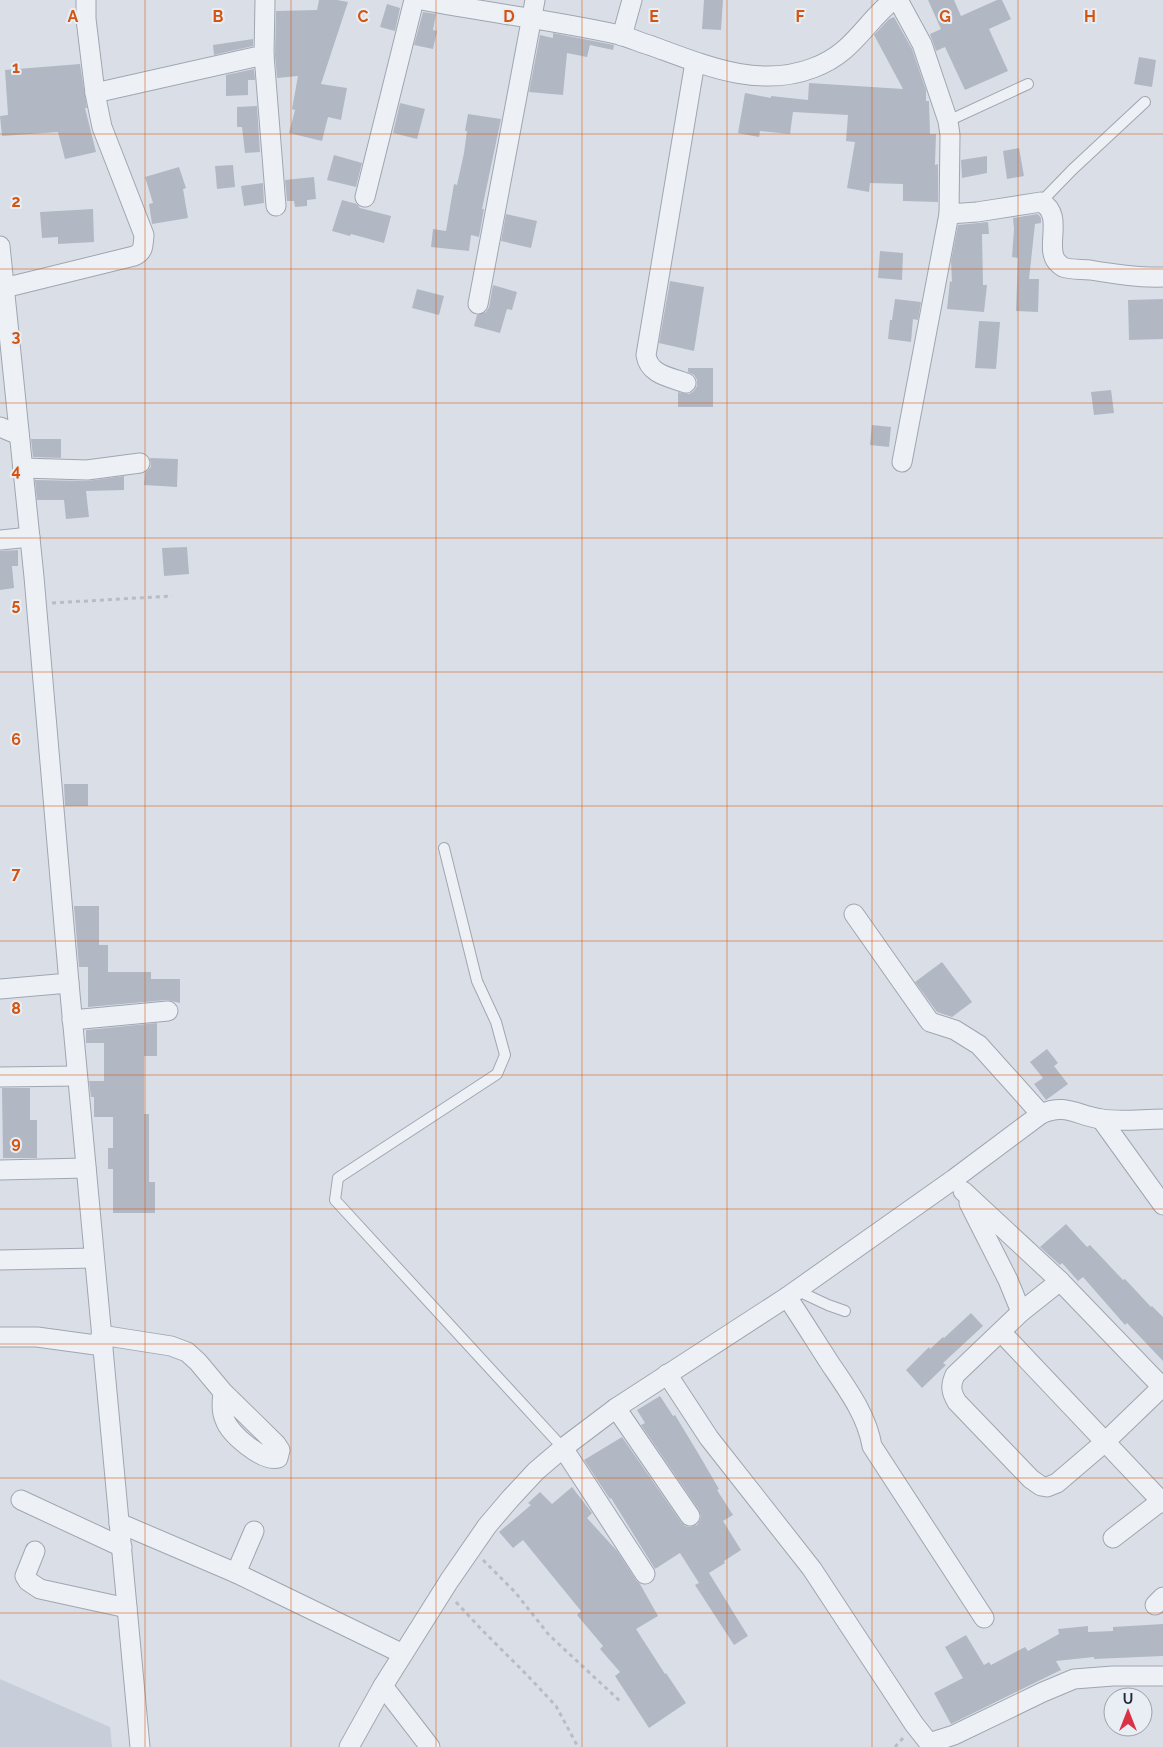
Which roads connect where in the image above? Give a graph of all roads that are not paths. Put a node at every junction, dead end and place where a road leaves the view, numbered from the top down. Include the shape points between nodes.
1 (86, 0) edge
2 (265, 0) edge
3 (414, 0) edge
4 (422, 0) edge
5 (632, 0) edge
6 (889, 2) edge
7 (453, 3) edge
8 (533, 9) edge
9 (622, 36) junction
10 (264, 54) junction
11 (695, 62) junction
12 (1028, 84) dead end
13 (95, 93) junction
14 (1145, 102) dead end
15 (948, 120) junction
16 (365, 197) dead end
17 (1041, 202) junction
18 (276, 206) dead end
19 (949, 214) junction
20 (0, 246) edge
21 (1163, 277) edge
22 (4, 288) junction
23 (478, 304) dead end
24 (6, 359) edge
25 (686, 383) dead end
26 (0, 427) edge
27 (19, 435) junction
28 (902, 462) dead end
29 (140, 464) dead end
30 (23, 468) junction
31 (30, 537) junction
32 (0, 540) edge
33 (444, 848) dead end
34 (854, 914) dead end
35 (69, 983) junction
36 (0, 989) edge
37 (168, 1011) dead end
38 (72, 1020) junction
39 (77, 1076) junction
40 (0, 1077) edge
41 (1041, 1114) junction
42 (1101, 1119) junction
43 (1163, 1120) edge
44 (86, 1168) junction
45 (0, 1170) edge
46 (958, 1185) junction
47 (1163, 1205) edge
48 (94, 1258) junction
49 (0, 1260) edge
50 (1060, 1281) junction
51 (792, 1293) junction
52 (845, 1311) dead end
53 (1021, 1312) junction
54 (1001, 1332) junction
55 (0, 1336) edge
56 (102, 1340) junction
57 (667, 1374) junction
58 (1163, 1388) edge
59 (223, 1392) dead end
60 (616, 1408) junction
61 (1105, 1442) junction
62 (563, 1448) junction
63 (21, 1500) dead end
64 (1162, 1502) edge
65 (690, 1516) dead end
66 (119, 1523) junction
67 (254, 1531) dead end
68 (1112, 1538) dead end
69 (122, 1546) junction
70 (34, 1551) dead end
71 (236, 1573) junction
72 (645, 1574) dead end
73 (127, 1608) junction
74 (984, 1618) dead end
75 (403, 1654) junction
76 (1163, 1676) edge
77 (383, 1686) junction
78 (932, 1745) edge
79 (140, 1747) edge
80 (349, 1747) edge
81 (430, 1747) edge

1 - 13 street
2 - 10 street
3 - 16 street
4 - 7 street
5 - 9 street
6 - 11 street via 850,46 836,58 812,69 785,75 753,76
6 - 15 street via 922,44
7 - 8 street
8 - 9 street
8 - 23 street
9 - 11 street
10 - 13 street
10 - 18 street
11 - 25 street via 646,355 656,373
12 - 15 lane
13 - 22 street via 102,127 144,235 142,251 134,256
14 - 17 lane
15 - 19 street
17 - 19 street
17 - 21 street via 1051,210 1053,253 1062,267
19 - 28 street
20 - 22 street
22 - 24 street
24 - 27 street
26 - 27 street
27 - 30 street
29 - 30 street via 87,470
30 - 31 street
31 - 32 street
31 - 35 street
33 - 62 lane via 477,981 496,1022 505,1055 497,1074 338,1178 335,1200
34 - 41 street via 930,1022 961,1033 979,1045
35 - 36 street
35 - 38 street
37 - 38 street
38 - 39 street
39 - 40 street
39 - 44 street
41 - 42 street via 1059,1109
41 - 46 street
42 - 43 street
42 - 47 street
44 - 45 street
44 - 48 street
46 - 50 street
46 - 51 street
46 - 53 street via 1008,1280
48 - 49 street
48 - 56 street
50 - 53 street
50 - 58 street
51 - 52 lane
51 - 57 street
51 - 74 street via 869,1429 872,1446
53 - 54 street
54 - 61 street
54 - 61 street via 955,1376 952,1393 957,1402 1041,1486 1057,1483
55 - 56 street
56 - 59 street via 171,1346 187,1352
56 - 66 street
57 - 60 street
57 - 78 street via 709,1438 812,1568 914,1724
58 - 61 street
60 - 62 street
60 - 65 street
61 - 64 street
62 - 72 street
62 - 75 street via 536,1471 487,1526
63 - 69 street
64 - 68 street
66 - 69 street
66 - 71 street
67 - 71 street
69 - 73 street
70 - 73 street via 25,1576 33,1585
71 - 75 street
73 - 79 street
75 - 77 street
76 - 78 street via 1074,1679
77 - 80 street
77 - 81 street

